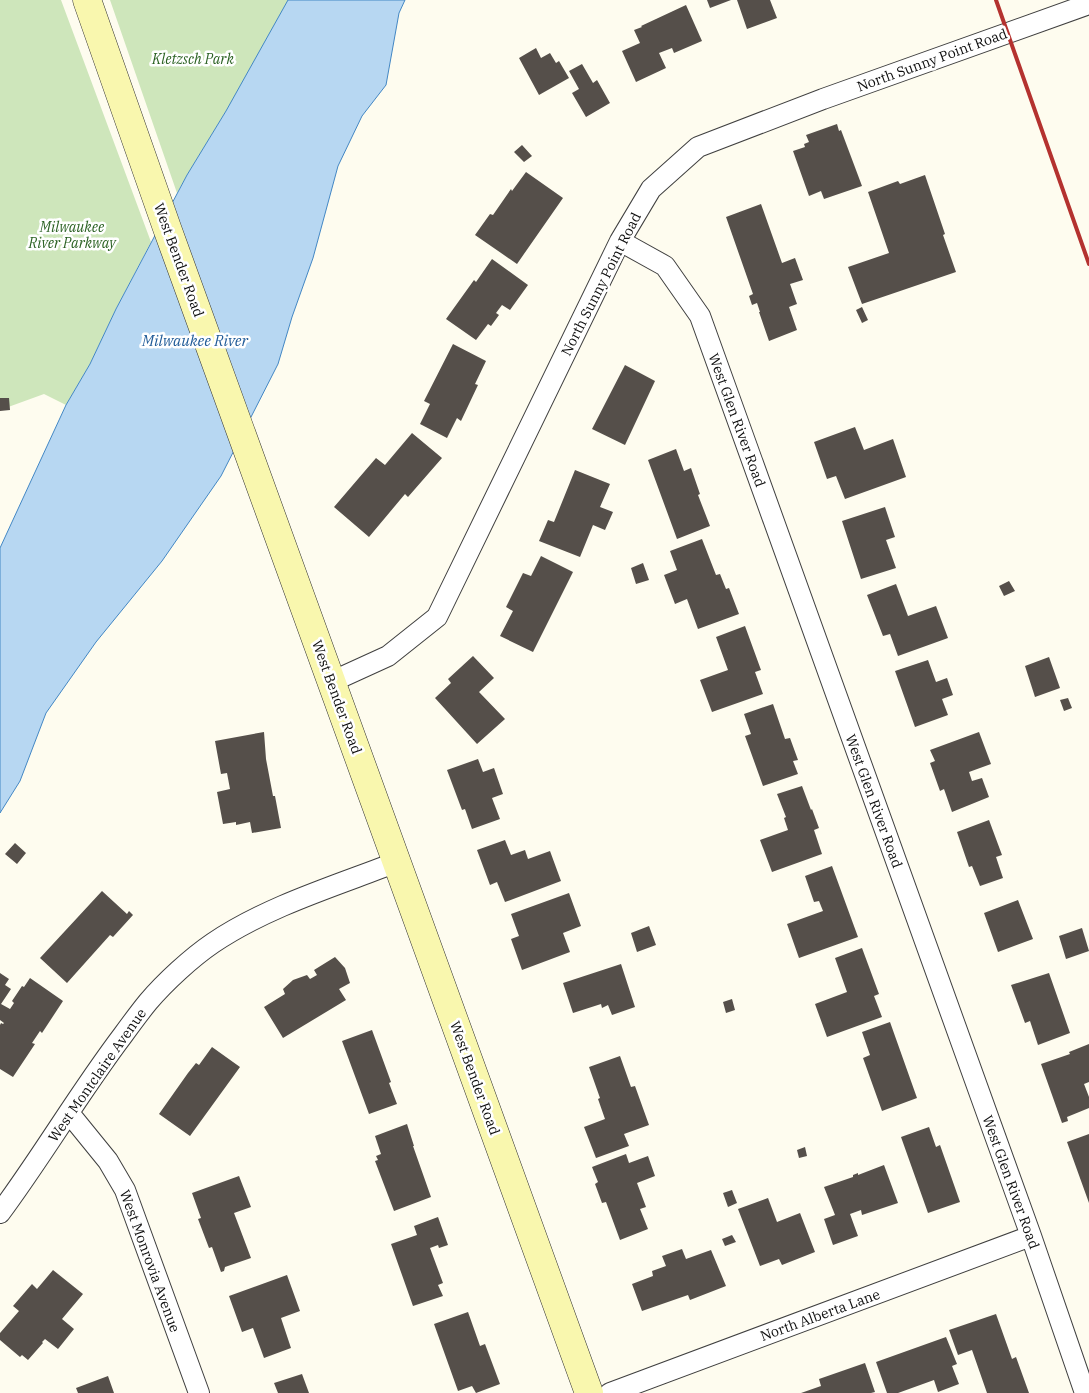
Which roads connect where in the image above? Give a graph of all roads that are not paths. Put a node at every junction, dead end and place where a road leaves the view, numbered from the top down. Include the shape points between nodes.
1 (87, 0) edge
2 (1089, 4) edge
3 (620, 241) junction
4 (331, 682) junction
5 (397, 862) junction
6 (69, 1112) junction
7 (0, 1213) edge
8 (1031, 1236) junction
9 (199, 1393) edge
10 (589, 1393) edge
11 (610, 1393) edge
12 (1085, 1393) edge

1 - 4 street, West Bender Road
2 - 3 street, North Sunny Point Road via 698,147 651,189
3 - 4 street, North Sunny Point Road via 437,617 388,656
3 - 8 street, West Glen River Road via 665,266 700,316
4 - 5 street, West Bender Road
5 - 6 street, West Montclaire Avenue via 285,905 212,944 149,1001
5 - 10 street, West Bender Road
6 - 7 street, West Montclaire Avenue
6 - 9 street, West Monrovia Avenue via 108,1161 125,1190
8 - 11 street, North Alberta Lane
8 - 12 street, West Glen River Road

